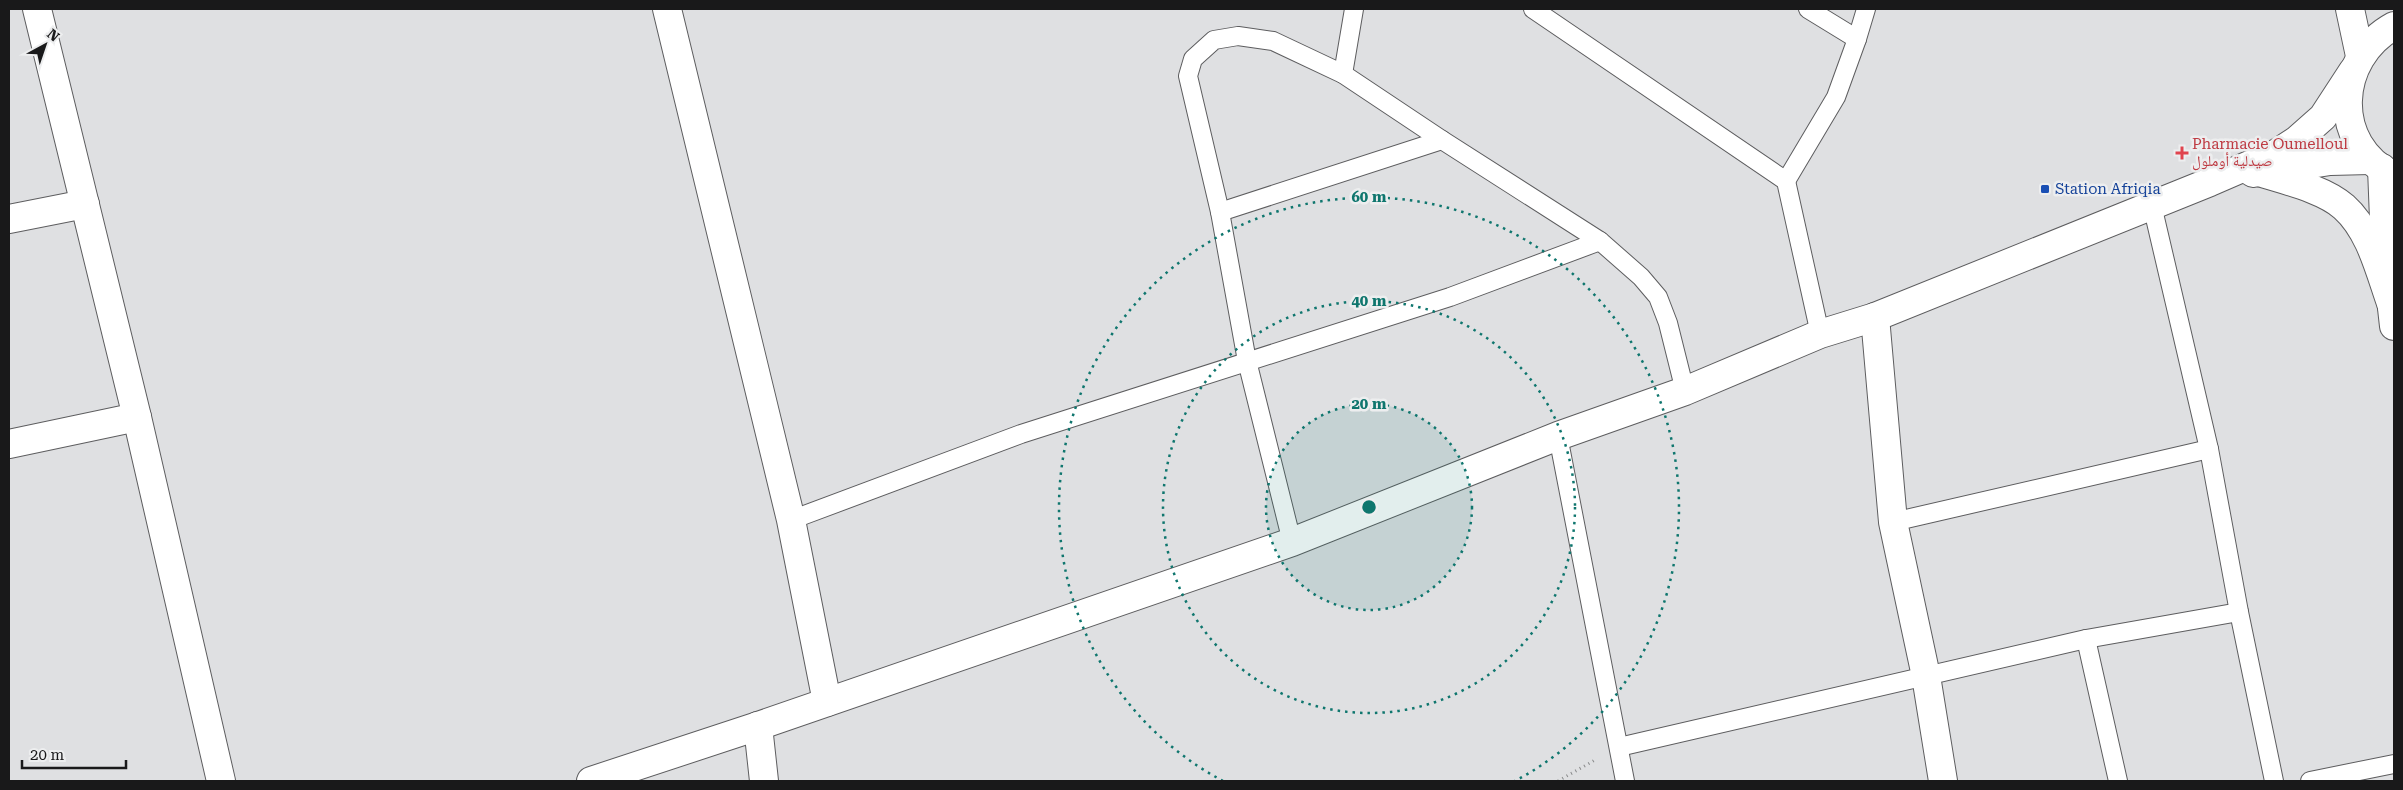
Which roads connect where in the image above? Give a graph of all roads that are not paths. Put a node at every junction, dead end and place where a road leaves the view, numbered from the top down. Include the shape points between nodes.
1 (37, 9) edge
2 (667, 9) edge
3 (1354, 9) edge
4 (1533, 9) edge
5 (1808, 9) edge
6 (1866, 9) edge
7 (2350, 9) edge
8 (2394, 26) edge
9 (1857, 39) junction
10 (2356, 64) junction
11 (1343, 74) junction
12 (1442, 140) junction
13 (2382, 168) edge
14 (2259, 172) junction
15 (1786, 181) junction
16 (2210, 182) junction
17 (85, 204) junction
18 (2152, 205) junction
19 (1220, 212) junction
20 (9, 219) edge
21 (1600, 241) junction
22 (2393, 316) edge
23 (1875, 317) junction
24 (1820, 334) junction
25 (1247, 361) junction
26 (1685, 391) junction
27 (137, 417) junction
28 (1558, 436) junction
29 (9, 444) edge
30 (2209, 449) junction
31 (791, 520) junction
32 (1892, 522) junction
33 (1292, 542) junction
34 (2239, 612) junction
35 (2086, 639) junction
36 (1926, 676) junction
37 (827, 702) junction
38 (758, 726) junction
39 (1619, 747) junction
40 (2394, 764) edge
41 (221, 781) edge
42 (591, 781) edge
43 (764, 781) edge
44 (1625, 781) edge
45 (1943, 781) edge
46 (2118, 781) edge
47 (2274, 781) edge
48 (2310, 781) edge

1 - 17 street
2 - 31 street
3 - 11 lane
4 - 15 lane
5 - 9 lane
6 - 9 lane
7 - 10 street
8 - 10 street via 2378,36
9 - 15 lane via 1836,97
10 - 13 street via 2348,90 2348,112 2354,134
10 - 16 street via 2323,117 2297,140 2277,153
11 - 12 lane
11 - 19 lane via 1273,41 1238,36 1214,40 1193,58 1188,76
12 - 19 lane
12 - 21 lane
13 - 14 street via 2330,161
13 - 22 street via 2385,245
14 - 16 street
14 - 22 street via 2301,186 2343,206 2367,239
15 - 24 lane
16 - 18 street
17 - 20 street
17 - 27 street
18 - 23 street
18 - 30 lane
19 - 25 lane
21 - 25 lane via 1450,297
21 - 26 lane via 1642,277 1658,297
23 - 24 street
23 - 32 street
24 - 26 street
25 - 31 lane via 1021,434
25 - 33 lane
26 - 28 street
27 - 29 street
27 - 41 street
28 - 33 street
28 - 39 lane
30 - 32 lane
30 - 34 lane
31 - 37 street
32 - 36 street
33 - 37 street
34 - 35 lane
34 - 47 lane
35 - 36 lane
35 - 46 lane
36 - 39 lane
36 - 45 street
37 - 38 street
38 - 42 street
38 - 43 street
39 - 44 lane
40 - 48 lane

